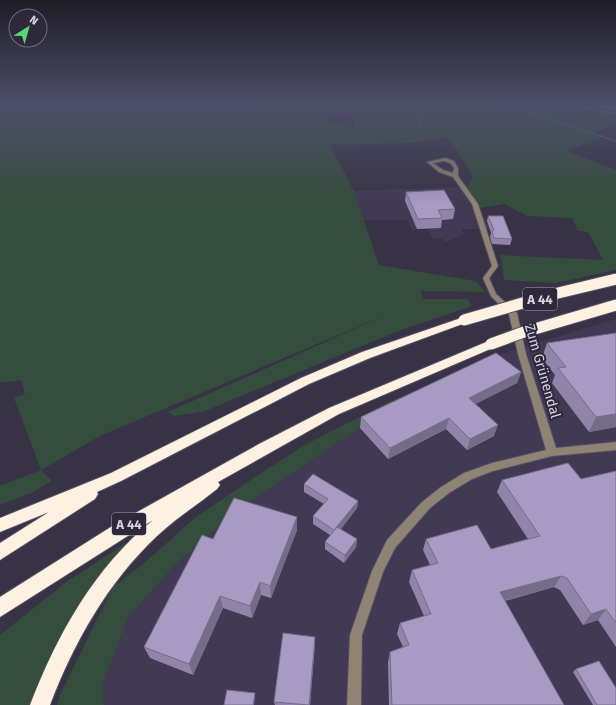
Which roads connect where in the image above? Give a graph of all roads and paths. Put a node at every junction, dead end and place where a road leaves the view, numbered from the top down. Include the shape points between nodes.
1 (455, 176) dead end
2 (616, 279) edge
3 (616, 306) edge
4 (616, 446) edge
5 (264, 448) junction
6 (552, 452) junction
7 (116, 477) junction
8 (0, 525) edge
9 (0, 552) edge
10 (0, 608) edge
11 (40, 705) edge
12 (354, 705) edge

1 - 6 street, Zum Grünendal via 475,204 484,228 496,266 486,278 493,295 513,313 522,354
2 - 7 highway, A 44, bridge via 464,320 366,355 305,381
3 - 5 highway, A 44, bridge via 491,344 334,411
4 - 6 street
5 - 10 highway, A 44 via 120,530
5 - 11 highway via 151,531 112,573 89,606 64,650
6 - 12 street via 492,467 468,476 426,505 391,544 378,571 356,635
7 - 8 highway
7 - 9 highway, A 44

